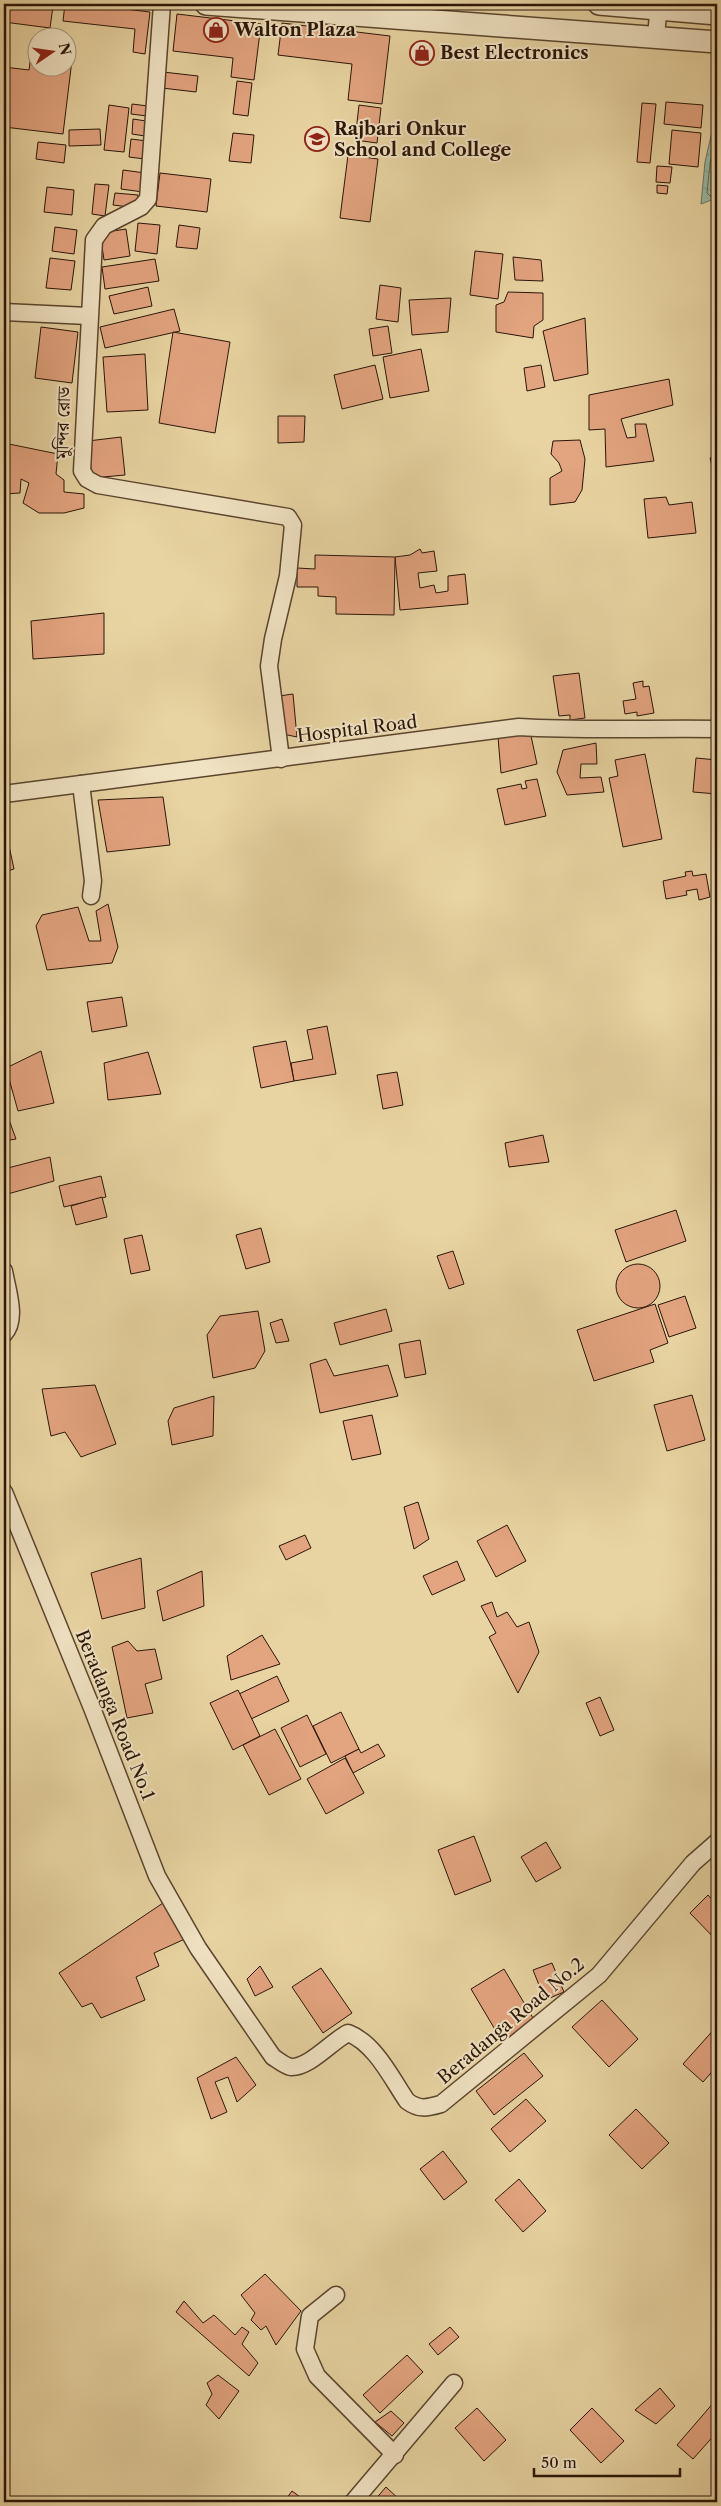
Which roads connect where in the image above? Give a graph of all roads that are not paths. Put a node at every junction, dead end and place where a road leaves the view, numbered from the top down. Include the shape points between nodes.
1 (162, 4) edge
2 (206, 4) edge
3 (599, 4) edge
4 (658, 6) edge
5 (328, 8) edge
6 (717, 14) edge
7 (656, 36) junction
8 (717, 42) edge
9 (4, 312) edge
10 (88, 316) junction
11 (717, 729) edge
12 (281, 759) junction
13 (81, 784) junction
14 (4, 794) edge
15 (91, 896) dead end
16 (4, 1272) edge
17 (4, 1334) edge
18 (4, 1492) edge
19 (717, 1842) edge
20 (198, 1948) joint
21 (336, 2295) dead end
22 (454, 2383) dead end
23 (395, 2455) junction
24 (353, 2502) edge

1 - 10 street, মুন্দির রোড via 148,199 141,207 104,226 94,240
2 - 5 street
3 - 4 street
4 - 6 street
4 - 7 street
5 - 7 street
7 - 8 street
9 - 10 street
10 - 12 street, মুন্দির রোড via 81,453 82,471 87,479 98,485 292,520 288,576 269,666
11 - 12 street, Hospital Road via 518,728
12 - 13 street, Hospital Road
13 - 14 street, Hospital Road
13 - 15 street via 93,881
16 - 17 street via 10,1317 10,1326
18 - 20 street, Beradanga Road No.1 via 157,1876
19 - 20 street, Beradanga Road No.2 via 693,1863 599,1975 441,2104 423,2108 407,2101 373,2051 348,2033 304,2064 290,2067 273,2057
21 - 23 street via 310,2316 305,2349 317,2376
22 - 23 street
23 - 24 street

